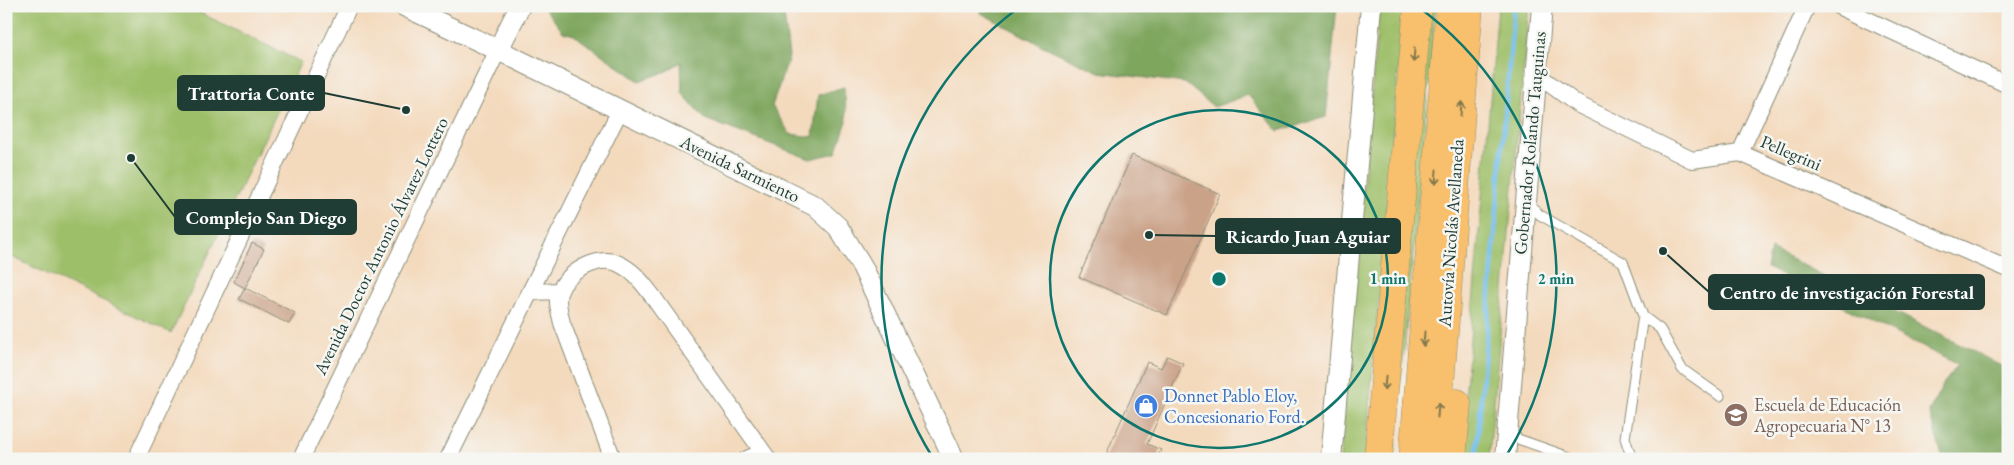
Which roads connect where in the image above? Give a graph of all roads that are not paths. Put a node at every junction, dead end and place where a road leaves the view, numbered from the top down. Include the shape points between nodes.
1 (349, 6) edge
2 (404, 6) edge
3 (520, 6) edge
4 (1372, 6) edge
5 (1418, 6) edge
6 (1450, 6) edge
7 (1469, 6) edge
8 (1488, 6) edge
9 (1542, 6) edge
10 (1807, 6) edge
11 (1838, 6) edge
12 (498, 50) junction
13 (1535, 73) junction
14 (2008, 85) edge
15 (620, 110) junction
16 (1740, 153) junction
17 (1526, 201) junction
18 (2008, 269) edge
19 (560, 291) junction
20 (530, 292) junction
21 (1643, 316) junction
22 (1720, 396) dead end
23 (1508, 426) junction
24 (766, 455) edge
25 (136, 459) edge
26 (301, 459) edge
27 (448, 459) edge
28 (613, 459) edge
29 (747, 459) edge
30 (954, 459) edge
31 (1331, 459) edge
32 (1378, 459) edge
33 (1413, 459) edge
34 (1432, 459) edge
35 (1452, 459) edge
36 (1505, 459) edge
37 (1575, 459) edge
38 (1632, 459) edge

1 - 25 street
2 - 12 street, Avenida Sarmiento
3 - 12 street
4 - 31 street
5 -> 32 highway
6 -> 33 highway, Autovía Nicolás Avellaneda
34 -> 7 highway, Autovía Nicolás Avellaneda
8 - 35 highway
9 - 13 street, Gobernador Rolando Tauguinas
10 - 16 street
11 - 14 street
12 - 15 street, Avenida Sarmiento
12 - 26 street, Avenida Doctor Antonio Álvarez Lottero
13 - 16 street, Pellegrini via 1577,104 1692,160
13 - 17 street, Gobernador Rolando Tauguinas
15 - 20 street
15 - 30 street, Avenida Sarmiento via 815,206 838,227 862,266
16 - 18 street, Pellegrini
17 - 21 lane via 1540,215 1623,262
17 - 23 street, Gobernador Rolando Tauguinas
19 - 20 street
19 - 24 street via 583,266 598,261 615,262 634,273
19 - 28 street via 558,304 562,324
20 - 27 street
21 - 22 lane via 1660,329 1682,369
21 - 38 lane via 1625,438
23 - 36 street, Gobernador Rolando Tauguinas
23 - 37 lane via 1518,439
24 - 29 street

